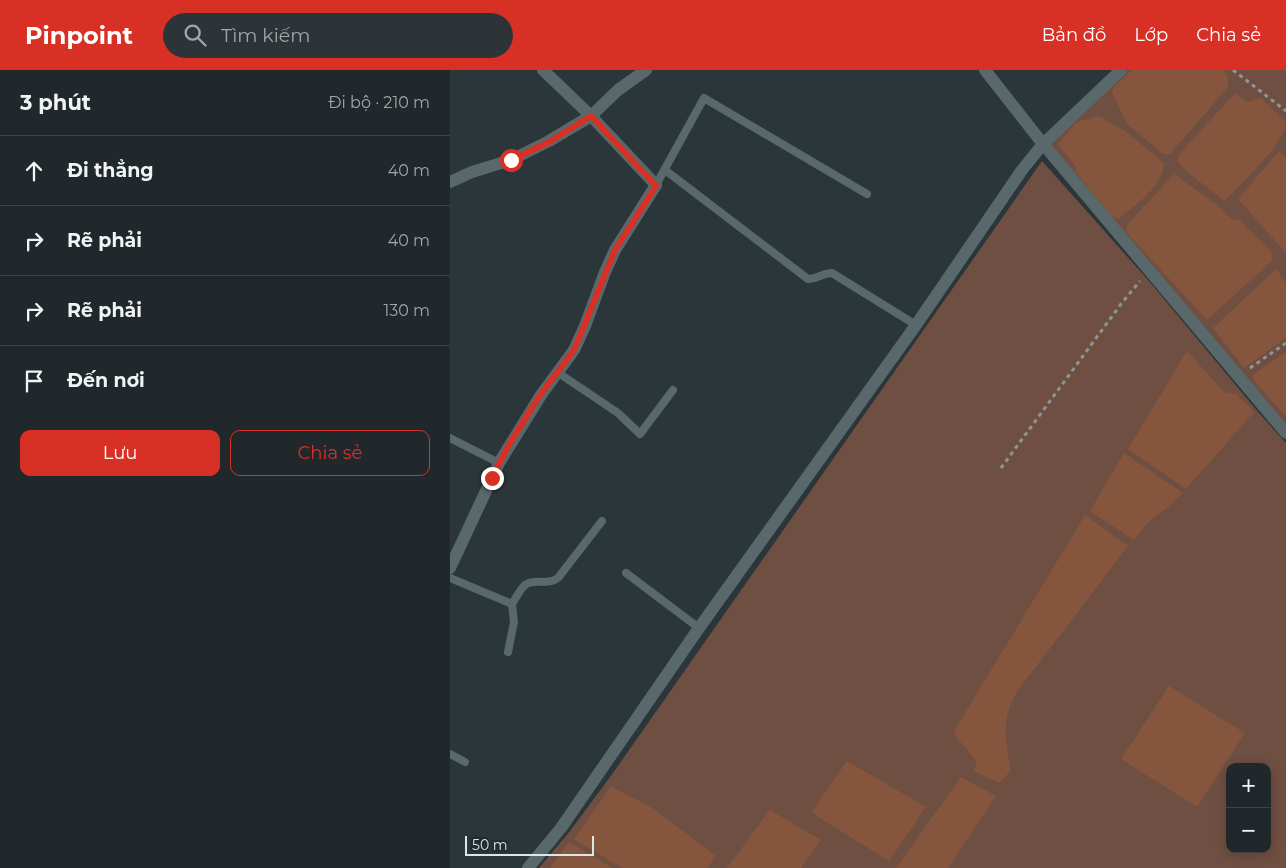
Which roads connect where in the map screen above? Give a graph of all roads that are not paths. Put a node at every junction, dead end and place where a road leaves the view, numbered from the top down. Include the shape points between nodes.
1 (543, 70) edge
2 (646, 70) edge
3 (985, 70) edge
4 (1121, 70) edge
5 (591, 116) junction
6 (1043, 144) junction
7 (665, 170) junction
8 (450, 182) edge
9 (656, 186) junction
10 (867, 194) dead end
11 (916, 325) junction
12 (557, 372) junction
13 (673, 390) dead end
14 (1286, 433) edge
15 (450, 438) edge
16 (499, 463) junction
17 (602, 521) dead end
18 (453, 555) edge
19 (450, 568) edge
20 (626, 573) dead end
21 (450, 578) edge
22 (512, 604) junction
23 (699, 628) junction
24 (508, 652) dead end
25 (450, 754) edge
26 (465, 762) dead end
27 (528, 868) edge

1 - 5 street
2 - 5 street
3 - 6 street
4 - 6 street
5 - 8 street via 549,142 511,160
5 - 9 street
6 - 11 street
6 - 14 street
7 - 9 lane
7 - 10 lane via 704,98
7 - 11 lane via 808,279 832,273
9 - 12 street via 615,250 581,337
11 - 23 street
12 - 13 lane via 618,413 640,434
12 - 16 street
15 - 16 lane
16 - 18 street
17 - 22 lane via 558,578 553,582 524,585
18 - 19 street
20 - 23 lane
21 - 22 lane
22 - 24 lane via 514,622
23 - 27 street via 562,828
25 - 26 lane

